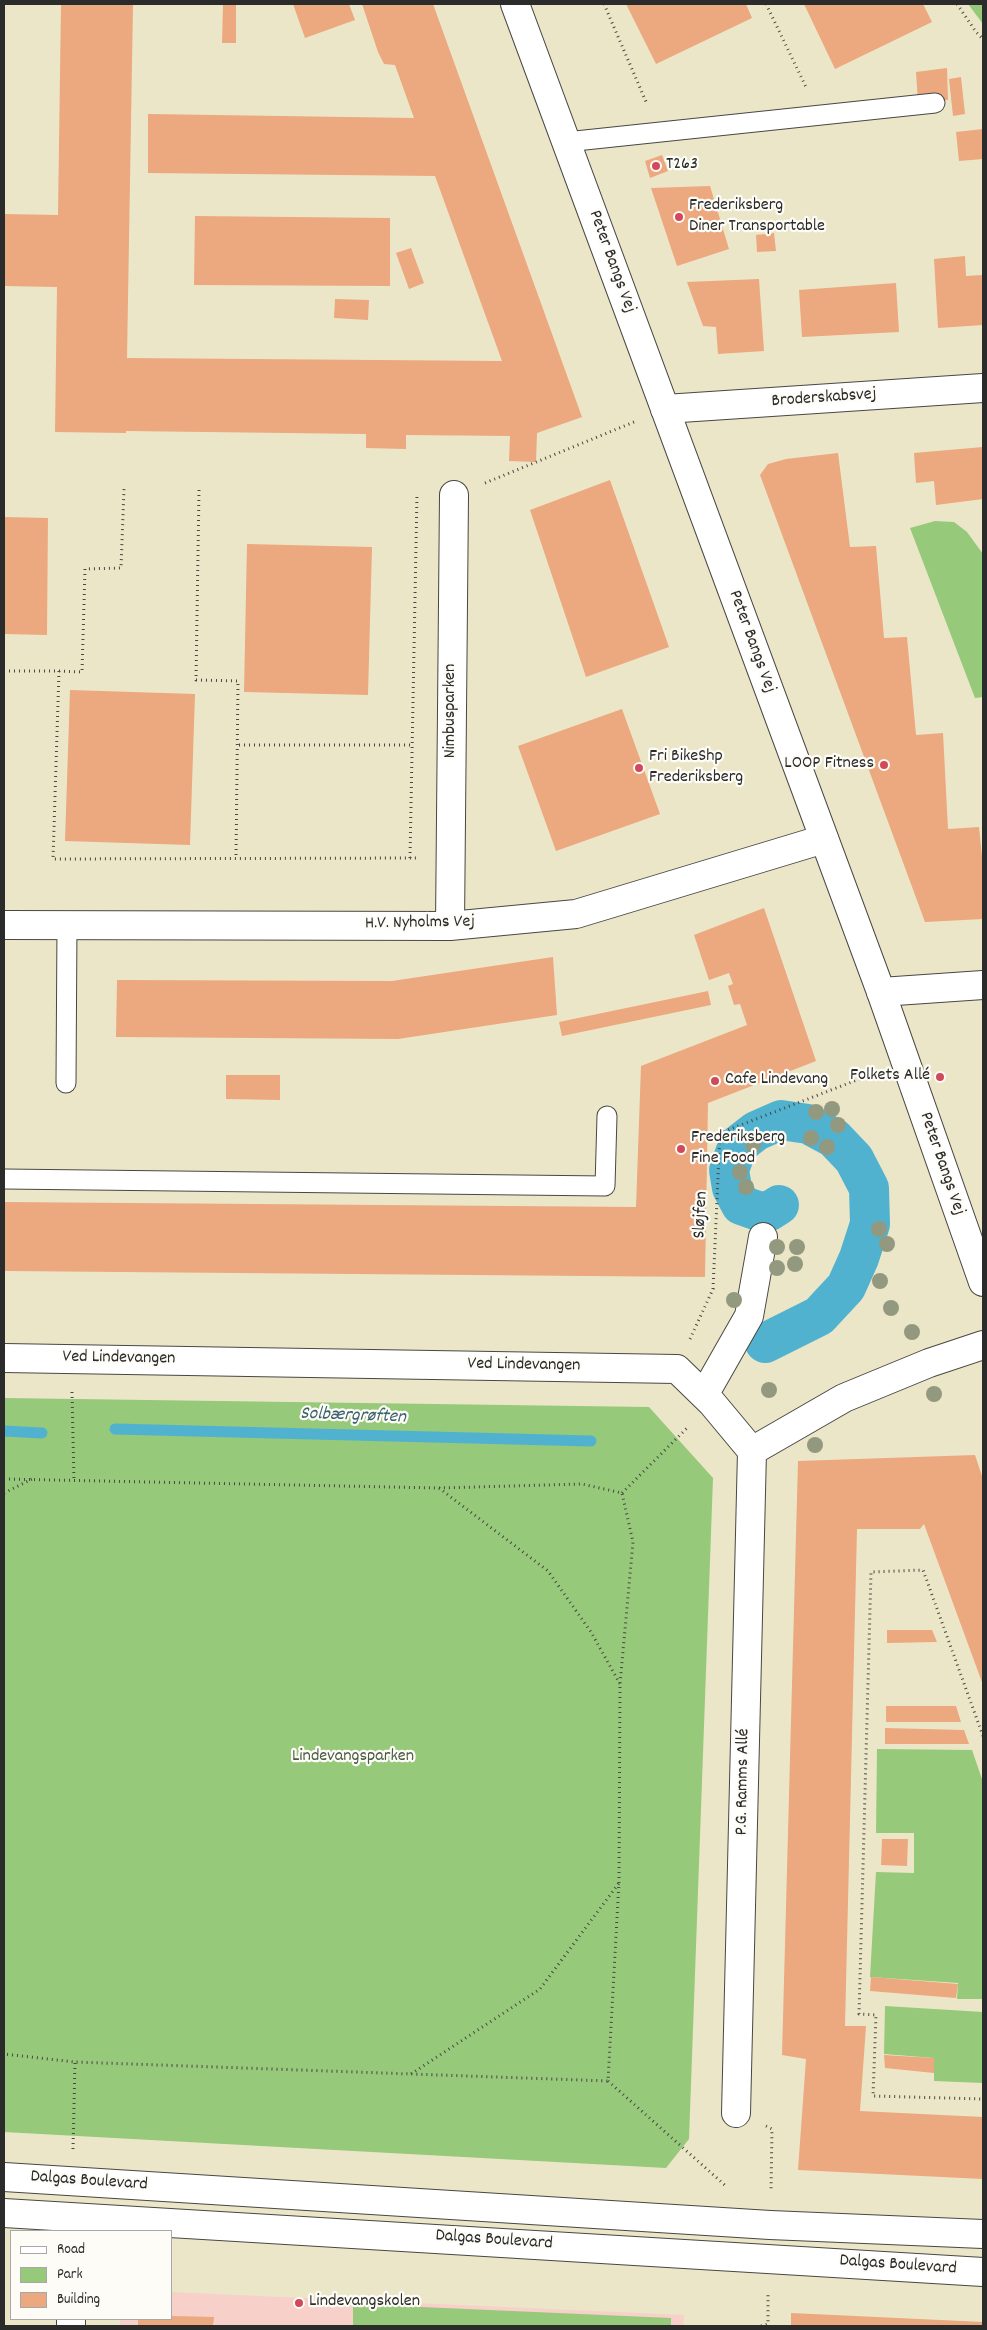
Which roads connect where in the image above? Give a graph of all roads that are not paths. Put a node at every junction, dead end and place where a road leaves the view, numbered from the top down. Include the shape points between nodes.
1 (515, 4) edge
2 (935, 103) dead end
3 (566, 142) junction
4 (983, 388) edge
5 (665, 409) junction
6 (454, 495) road end
7 (824, 838) junction
8 (4, 924) edge
9 (67, 924) junction
10 (450, 926) junction
11 (983, 985) edge
12 (882, 992) junction
13 (66, 1084) dead end
14 (607, 1116) dead end
15 (4, 1179) edge
16 (763, 1237) dead end
17 (983, 1282) edge
18 (983, 1345) edge
19 (4, 1358) edge
20 (708, 1399) junction
21 (752, 1451) junction
22 (736, 2113) dead end
23 (4, 2177) edge
24 (73, 2181) junction
25 (4, 2213) edge
26 (74, 2223) edge
27 (983, 2234) edge
28 (983, 2272) edge

1 - 3 street, Peter Bangs Vej
2 - 3 lane
3 - 5 street, Peter Bangs Vej
4 - 5 street, Broderskabsvej
5 - 7 street, Peter Bangs Vej
6 - 10 street, Nimbusparken
7 - 10 street, H.V. Nyholms Vej via 576,914
7 - 12 street, Peter Bangs Vej
8 - 9 street, H.V. Nyholms Vej
9 - 10 street, H.V. Nyholms Vej
9 - 13 lane
11 - 12 street
12 - 17 street, Peter Bangs Vej
14 - 15 lane via 605,1186
16 - 20 street via 749,1316
18 - 21 street via 844,1398
19 - 20 street, Ved Lindevangen via 677,1369
20 - 21 street
21 - 22 street, P.G. Ramms Allé
23 - 24 street, Dalgas Boulevard
24 - 26 street
24 - 27 street, Dalgas Boulevard via 770,2225
25 - 26 street, Dalgas Boulevard
26 - 28 street, Dalgas Boulevard

